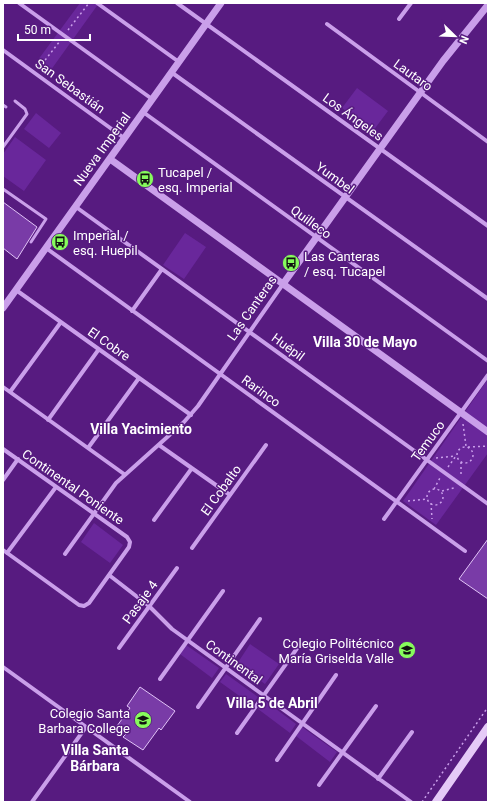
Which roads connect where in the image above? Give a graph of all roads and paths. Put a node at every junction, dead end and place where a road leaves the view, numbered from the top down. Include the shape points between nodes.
1 (19, 3) edge
2 (97, 3) edge
3 (177, 3) edge
4 (221, 3) edge
5 (411, 3) edge
6 (488, 5) edge
7 (399, 19) dead end
8 (206, 24) junction
9 (327, 24) dead end
10 (3, 50) edge
11 (179, 62) junction
12 (172, 72) junction
13 (420, 93) junction
14 (152, 99) junction
15 (14, 101) dead end
16 (143, 112) junction
17 (124, 138) junction
18 (488, 142) edge
19 (3, 147) edge
20 (380, 148) junction
21 (110, 159) junction
22 (3, 189) edge
23 (346, 197) junction
24 (76, 207) junction
25 (488, 226) edge
26 (316, 238) junction
27 (31, 242) dead end
28 (46, 248) junction
29 (162, 269) junction
30 (283, 284) junction
31 (16, 290) junction
32 (488, 299) edge
33 (3, 308) edge
34 (132, 311) junction
35 (60, 322) junction
36 (250, 332) junction
37 (99, 349) junction
38 (488, 361) edge
39 (220, 374) junction
40 (488, 375) edge
41 (139, 378) junction
42 (3, 387) edge
43 (10, 392) junction
44 (461, 412) junction
45 (191, 415) junction
46 (48, 420) junction
47 (488, 432) edge
48 (266, 444) dead end
49 (159, 445) junction
50 (488, 446) edge
51 (467, 447) junction
52 (88, 448) junction
53 (3, 449) edge
54 (456, 456) junction
55 (18, 460) junction
56 (427, 460) junction
57 (461, 462) junction
58 (192, 468) junction
59 (124, 474) junction
60 (3, 480) edge
61 (462, 485) junction
62 (56, 487) junction
63 (441, 492) junction
64 (230, 495) junction
65 (428, 499) junction
66 (397, 502) junction
67 (431, 503) junction
68 (488, 504) edge
69 (94, 514) junction
70 (384, 519) dead end
71 (154, 520) dead end
72 (433, 528) junction
73 (192, 548) dead end
74 (3, 550) edge
75 (465, 550) dead end
76 (8, 554) junction
77 (65, 554) dead end
78 (177, 568) dead end
79 (109, 575) junction
80 (223, 591) dead end
81 (149, 606) junction
82 (260, 619) dead end
83 (187, 640) junction
84 (298, 647) dead end
85 (119, 648) dead end
86 (3, 667) edge
87 (225, 667) junction
88 (336, 676) dead end
89 (160, 679) dead end
90 (263, 696) junction
91 (376, 706) dead end
92 (198, 707) dead end
93 (488, 707) edge
94 (302, 723) junction
95 (86, 727) junction
96 (488, 727) edge
97 (412, 732) dead end
98 (237, 733) dead end
99 (342, 752) junction
100 (277, 760) dead end
101 (378, 779) junction
102 (319, 785) dead end
103 (32, 802) edge
104 (190, 802) edge
105 (411, 802) edge
106 (422, 802) edge
107 (436, 802) edge

1 - 14 street
2 - 11 street
3 - 8 street, Los Ángeles
4 - 8 street, Nueva Imperial
5 - 7 street
6 - 13 street, Las Canteras
8 - 11 street, Nueva Imperial
8 - 20 street, Los Ángeles
9 - 13 street, Lautaro
10 - 17 street, San Sebastián
11 - 12 street, Nueva Imperial
12 - 14 street, Nueva Imperial
12 - 23 street, Yumbel
13 - 18 street, Lautaro
13 - 20 street, Las Canteras
14 - 16 street, Nueva Imperial
15 - 19 lane via 25,109 27,114
16 - 17 street, Nueva Imperial
16 - 26 street, Quilleco
17 - 21 street, Nueva Imperial
20 - 23 street, Las Canteras
20 - 25 street, Los Ángeles
21 - 24 street, Nueva Imperial
21 - 30 street
22 - 27 lane via 46,219
23 - 26 street, Las Canteras
23 - 32 street, Yumbel
24 - 28 street, Nueva Imperial
24 - 29 street, Huépil
26 - 30 street, Las Canteras
26 - 38 street, Quilleco
28 - 31 street, Nueva Imperial
28 - 34 street, Rarinco
29 - 34 street
29 - 36 street, Huépil
30 - 36 street, Las Canteras
30 - 44 street
31 - 33 street, Nueva Imperial
31 - 35 street, El Cobre
34 - 39 street, Rarinco
35 - 37 street, El Cobre
35 - 43 street
36 - 39 street, Las Canteras
36 - 56 street, Huépil
37 - 41 street, El Cobre
37 - 46 street
39 - 45 street, Las Canteras
39 - 66 street, Rarinco
40 - 44 street, Temuco
41 - 45 street, El Cobre
41 - 52 street
42 - 43 street
43 - 46 street
44 - 47 street
44 - 51 path
44 - 56 street, Temuco
45 - 49 street, Las Canteras
46 - 52 street
48 - 64 street, El Cobalto
49 - 58 street
49 - 59 street, Las Canteras
50 - 51 path
51 - 54 path via 459,449
51 - 57 path via 472,450 472,458 466,463
52 - 59 street
53 - 55 street, Continental Poniente
54 - 56 path
54 - 57 path
55 - 60 street
55 - 62 street, Continental Poniente
56 - 61 street, Huépil
56 - 66 street, Temuco
57 - 61 path
58 - 64 street
58 - 71 street
59 - 69 street, Las Canteras
61 - 63 path
61 - 68 street, Huépil
62 - 69 street, Continental Poniente
62 - 76 street
63 - 65 path via 437,489 431,490
63 - 67 path via 442,501
64 - 73 street, El Cobalto
65 - 66 path
65 - 67 path
66 - 70 street, Temuco
66 - 72 street, Rarinco
67 - 72 path
69 - 77 street, Las Canteras
69 - 79 street, Continental Poniente via 130,542
72 - 75 street, Rarinco
74 - 76 street
76 - 79 street via 84,606 89,603
78 - 81 street, Pasaje 4
79 - 81 street, Continental
80 - 83 street
81 - 83 street, Continental via 167,626
81 - 85 street, Pasaje 4
82 - 87 street
83 - 87 street, Continental
83 - 89 street
84 - 90 street
86 - 95 street
87 - 90 street, Continental
87 - 92 street
88 - 94 street
90 - 94 street, Continental
90 - 98 street
91 - 99 street
93 - 106 path
94 - 99 street, Continental
94 - 100 street
95 - 103 street
95 - 104 street
96 - 107 main road
97 - 101 street
99 - 101 street, Continental
99 - 102 street
101 - 105 street, Continental

